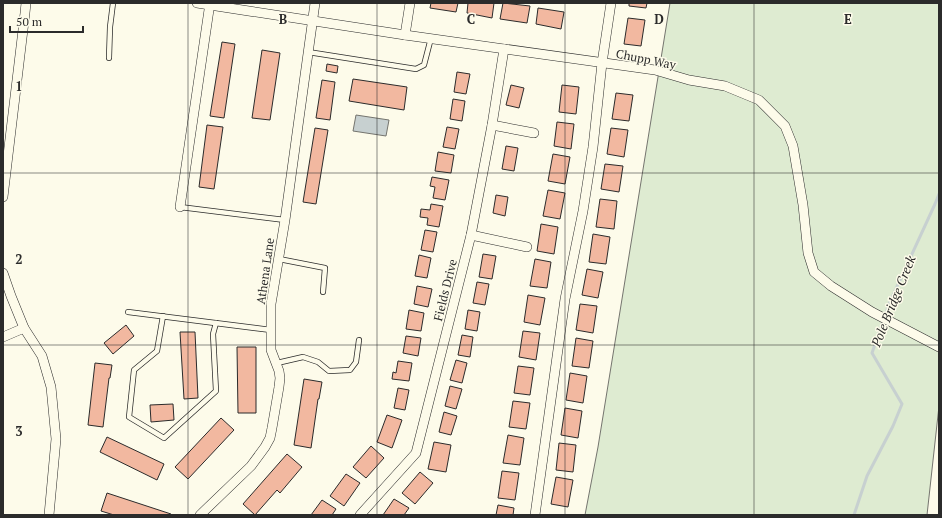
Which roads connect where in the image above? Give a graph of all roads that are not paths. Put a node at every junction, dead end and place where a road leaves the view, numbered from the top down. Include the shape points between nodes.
1 (26, 3) edge
2 (113, 3) edge
3 (197, 3) edge
4 (314, 3) edge
5 (410, 3) edge
6 (611, 3) edge
7 (210, 4) edge
8 (312, 21) junction
9 (405, 35) junction
10 (430, 38) junction
11 (504, 49) junction
12 (308, 52) junction
13 (109, 58) dead end
14 (602, 63) junction
15 (492, 125) junction
16 (534, 133) dead end
17 (3, 196) edge
18 (180, 206) joint
19 (285, 220) junction
20 (471, 235) junction
21 (527, 247) dead end
22 (279, 259) junction
23 (3, 273) edge
24 (323, 292) dead end
25 (128, 312) dead end
26 (163, 316) junction
27 (216, 323) junction
28 (24, 328) junction
29 (271, 330) junction
30 (3, 337) edge
31 (359, 340) dead end
32 (939, 347) edge
33 (276, 364) junction
34 (49, 515) edge
35 (200, 515) edge
36 (360, 515) edge
37 (535, 515) edge

1 - 17 street
2 - 13 lane
3 - 7 street, Chupp Way
4 - 8 street, Athena Lane
5 - 9 street
6 - 14 street
7 - 8 street, Chupp Way
7 - 18 street
8 - 9 street, Chupp Way
8 - 12 street, Athena Lane
9 - 10 street, Chupp Way
10 - 11 street, Chupp Way
10 - 12 lane via 424,65 416,69
11 - 14 street, Chupp Way
11 - 15 street, Fields Drive
12 - 19 street, Athena Lane
14 - 32 street, Chupp Way via 655,70 689,80 725,86 759,100 785,126 793,146 808,253 814,272 872,312
14 - 37 street via 593,146 565,298
15 - 16 street
15 - 20 street, Fields Drive
18 - 19 lane
19 - 22 street, Athena Lane
20 - 21 street
20 - 36 street, Fields Drive via 416,452
22 - 24 lane via 325,268
22 - 29 street, Athena Lane via 271,304
23 - 28 street
25 - 26 lane
26 - 27 lane
26 - 27 lane via 157,351 134,370 129,418 164,438 216,391
27 - 29 lane
28 - 30 street
28 - 34 street via 42,356 51,387 56,440
29 - 33 street, Athena Lane via 271,350
31 - 33 lane via 356,362 350,370 329,371 318,362 303,357
33 - 35 street, Athena Lane via 279,371 279,387 270,438 250,466

